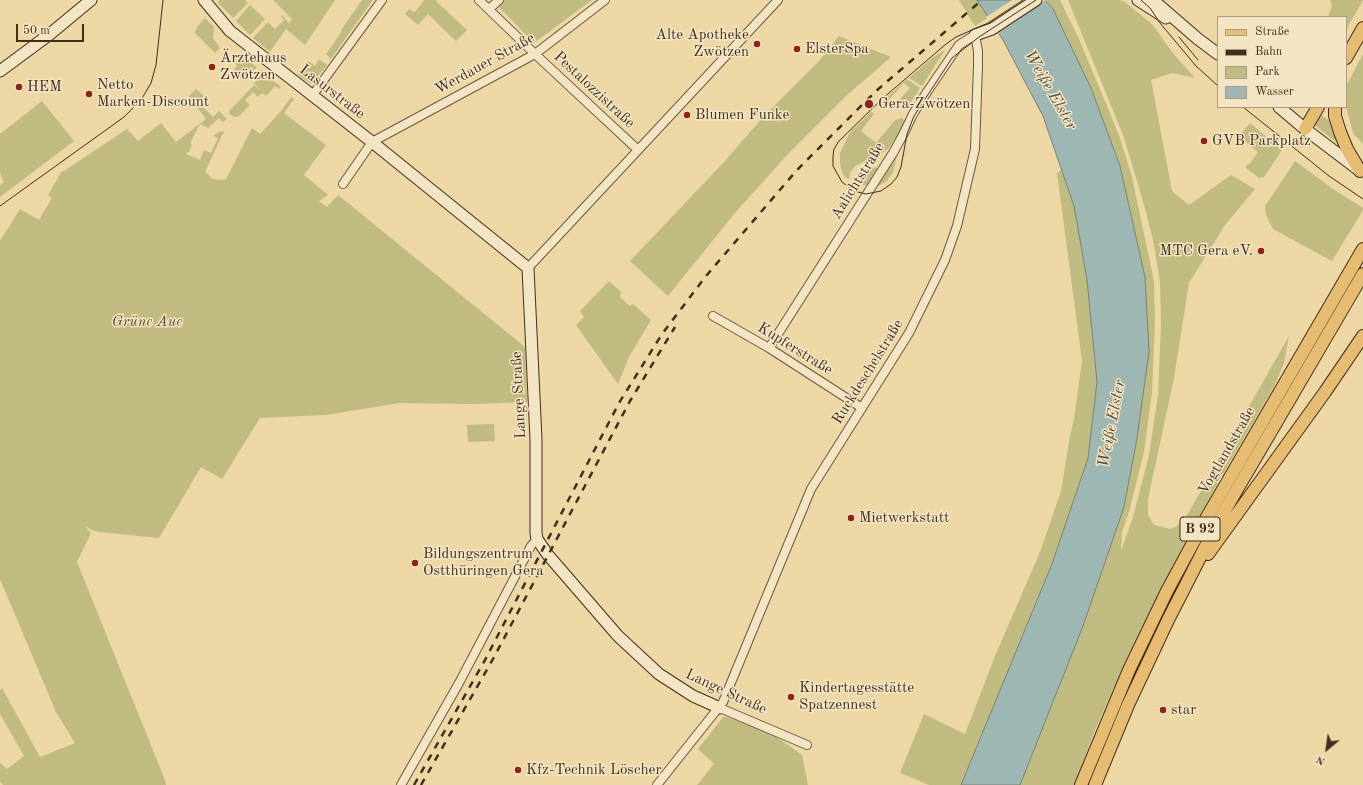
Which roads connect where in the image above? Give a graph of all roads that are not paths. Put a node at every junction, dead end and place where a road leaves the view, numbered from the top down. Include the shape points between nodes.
1 (91, 0) edge
2 (204, 0) edge
3 (382, 0) edge
4 (479, 0) edge
5 (499, 0) edge
6 (605, 0) edge
7 (778, 0) edge
8 (1023, 0) edge
9 (1036, 0) edge
10 (1138, 0) edge
11 (1153, 0) edge
12 (490, 9) junction
13 (990, 26) junction
14 (1363, 28) edge
15 (1190, 32) junction
16 (975, 35) junction
17 (1217, 53) edge
18 (535, 54) junction
19 (1347, 56) edge
20 (0, 71) edge
21 (312, 96) junction
22 (1280, 108) edge
23 (1317, 108) edge
24 (1335, 108) edge
25 (1305, 129) junction
26 (372, 142) junction
27 (638, 150) junction
28 (1361, 172) edge
29 (343, 184) dead end
30 (1363, 249) edge
31 (528, 268) junction
32 (1363, 274) edge
33 (712, 316) dead end
34 (1363, 336) edge
35 (769, 348) junction
36 (862, 408) junction
37 (538, 540) junction
38 (1189, 578) junction
39 (720, 708) junction
40 (808, 745) dead end
41 (401, 785) edge
42 (657, 785) edge
43 (1081, 785) edge
44 (1095, 785) edge

1 - 20 street
2 - 21 street, Lasurstraße via 230,31
3 - 21 street
4 - 12 street, Pestalozzistraße
5 - 12 street
6 - 18 street, Werdauer Straße
7 - 27 street
8 - 13 street
9 - 13 street
10 - 15 street
11 - 15 street
12 - 18 street, Pestalozzistraße
13 - 16 street
14 - 19 main road
15 - 17 street
16 - 35 street, Aalichtstraße via 959,45 912,114 893,153
16 - 36 street, Ruckdeschelstraße via 978,51 975,148 955,234 916,320
18 - 26 street, Werdauer Straße
18 - 27 street, Pestalozzistraße
21 - 26 street, Lasurstraße
22 - 25 street
23 - 25 main road
24 - 28 main road via 1340,132
25 - 28 street
26 - 29 street
26 - 31 street, Lasurstraße
27 - 31 street
30 - 43 main road, Vogtlandstraße / B 92 via 1167,591
31 - 37 street, Lange Straße
32 - 38 main road, Vogtlandstraße / B 92 via 1218,522
33 - 35 street, Kupferstraße
34 - 38 main road via 1229,527
35 - 36 street, Kupferstraße
36 - 39 street, Ruckdeschelstraße via 809,494
37 - 39 street, Lange Straße via 618,636 659,674 694,696
37 - 41 street via 531,546 459,683
38 - 44 main road, Vogtlandstraße / B 92 via 1128,705
39 - 40 street, Lange Straße
39 - 42 street, Ruckdeschelstraße

